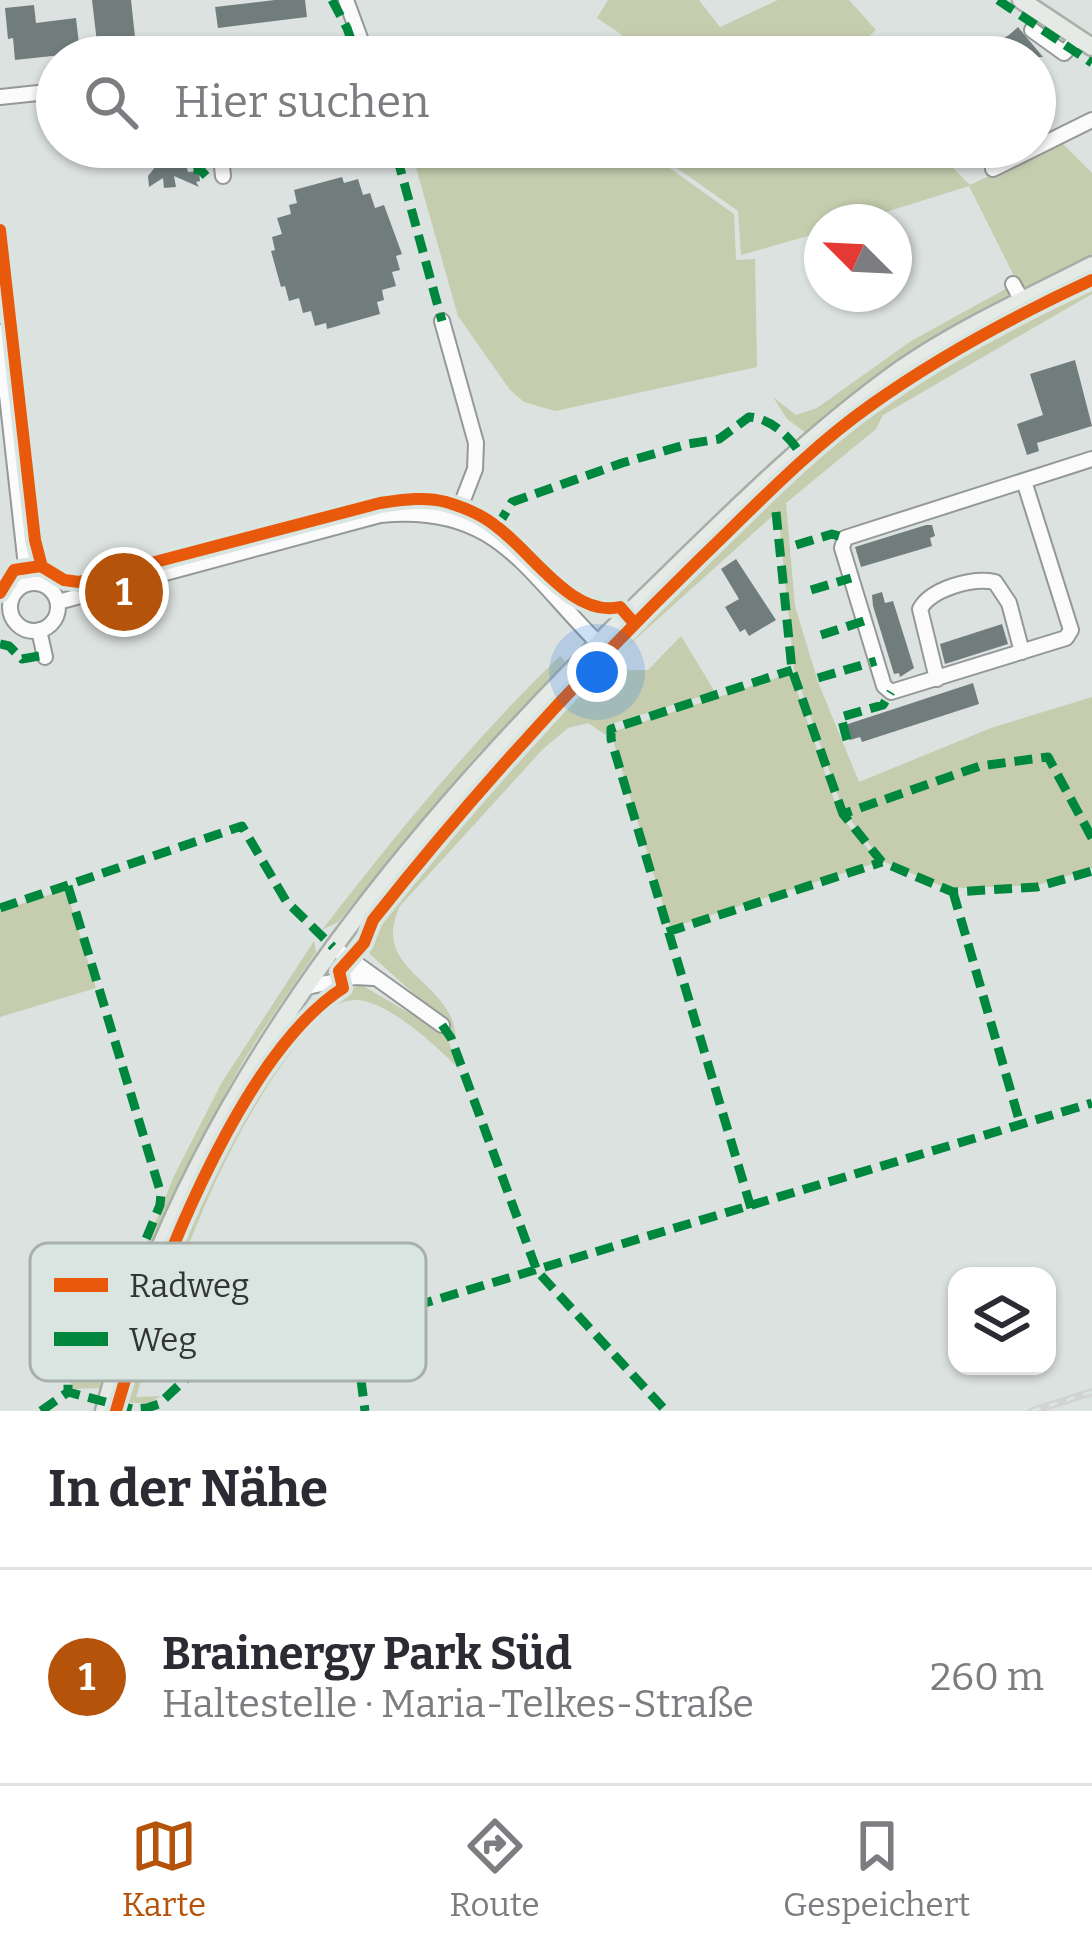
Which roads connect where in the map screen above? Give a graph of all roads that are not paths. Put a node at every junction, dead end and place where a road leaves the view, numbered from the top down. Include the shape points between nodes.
1 (346, 0) edge
2 (1021, 0) edge
3 (1032, 30) dead end
4 (360, 36) edge
5 (1040, 36) edge
6 (1085, 42) edge
7 (1056, 47) edge
8 (36, 94) edge
9 (0, 98) edge
10 (1092, 120) edge
11 (1056, 138) edge
12 (222, 168) edge
13 (223, 176) dead end
14 (1092, 265) edge
15 (442, 321) dead end
16 (0, 332) edge
17 (1092, 459) edge
18 (1024, 481) junction
19 (456, 518) junction
20 (28, 584) junction
21 (58, 602) junction
22 (6, 614) edge
23 (39, 630) junction
24 (598, 643) junction
25 (1022, 652) junction
26 (45, 657) dead end
27 (937, 679) junction
28 (334, 947) junction
29 (377, 978) junction
30 (308, 987) junction
31 (442, 1024) dead end
32 (163, 1243) edge
33 (114, 1381) edge
34 (104, 1411) edge

1 - 4 street
2 - 6 main road
3 - 5 street
6 - 7 street via 1064,53
8 - 9 street
10 - 11 street
12 - 13 street
14 - 24 main road via 1018,293 819,432
15 - 19 street via 476,442
16 - 20 street
17 - 18 street
18 - 25 street via 1071,630
18 - 27 street via 844,538 884,686 891,692
19 - 21 street via 380,515
19 - 24 street via 498,541
20 - 21 street via 50,589
20 - 22 street
21 - 23 street via 54,620
22 - 23 street
23 - 26 street
24 - 28 main road via 432,823
25 - 27 street
25 - 27 street via 1003,591 978,580 929,596 920,609
28 - 29 street
28 - 30 main road
29 - 30 street
29 - 31 street
30 - 32 main road via 202,1156
33 - 34 main road

